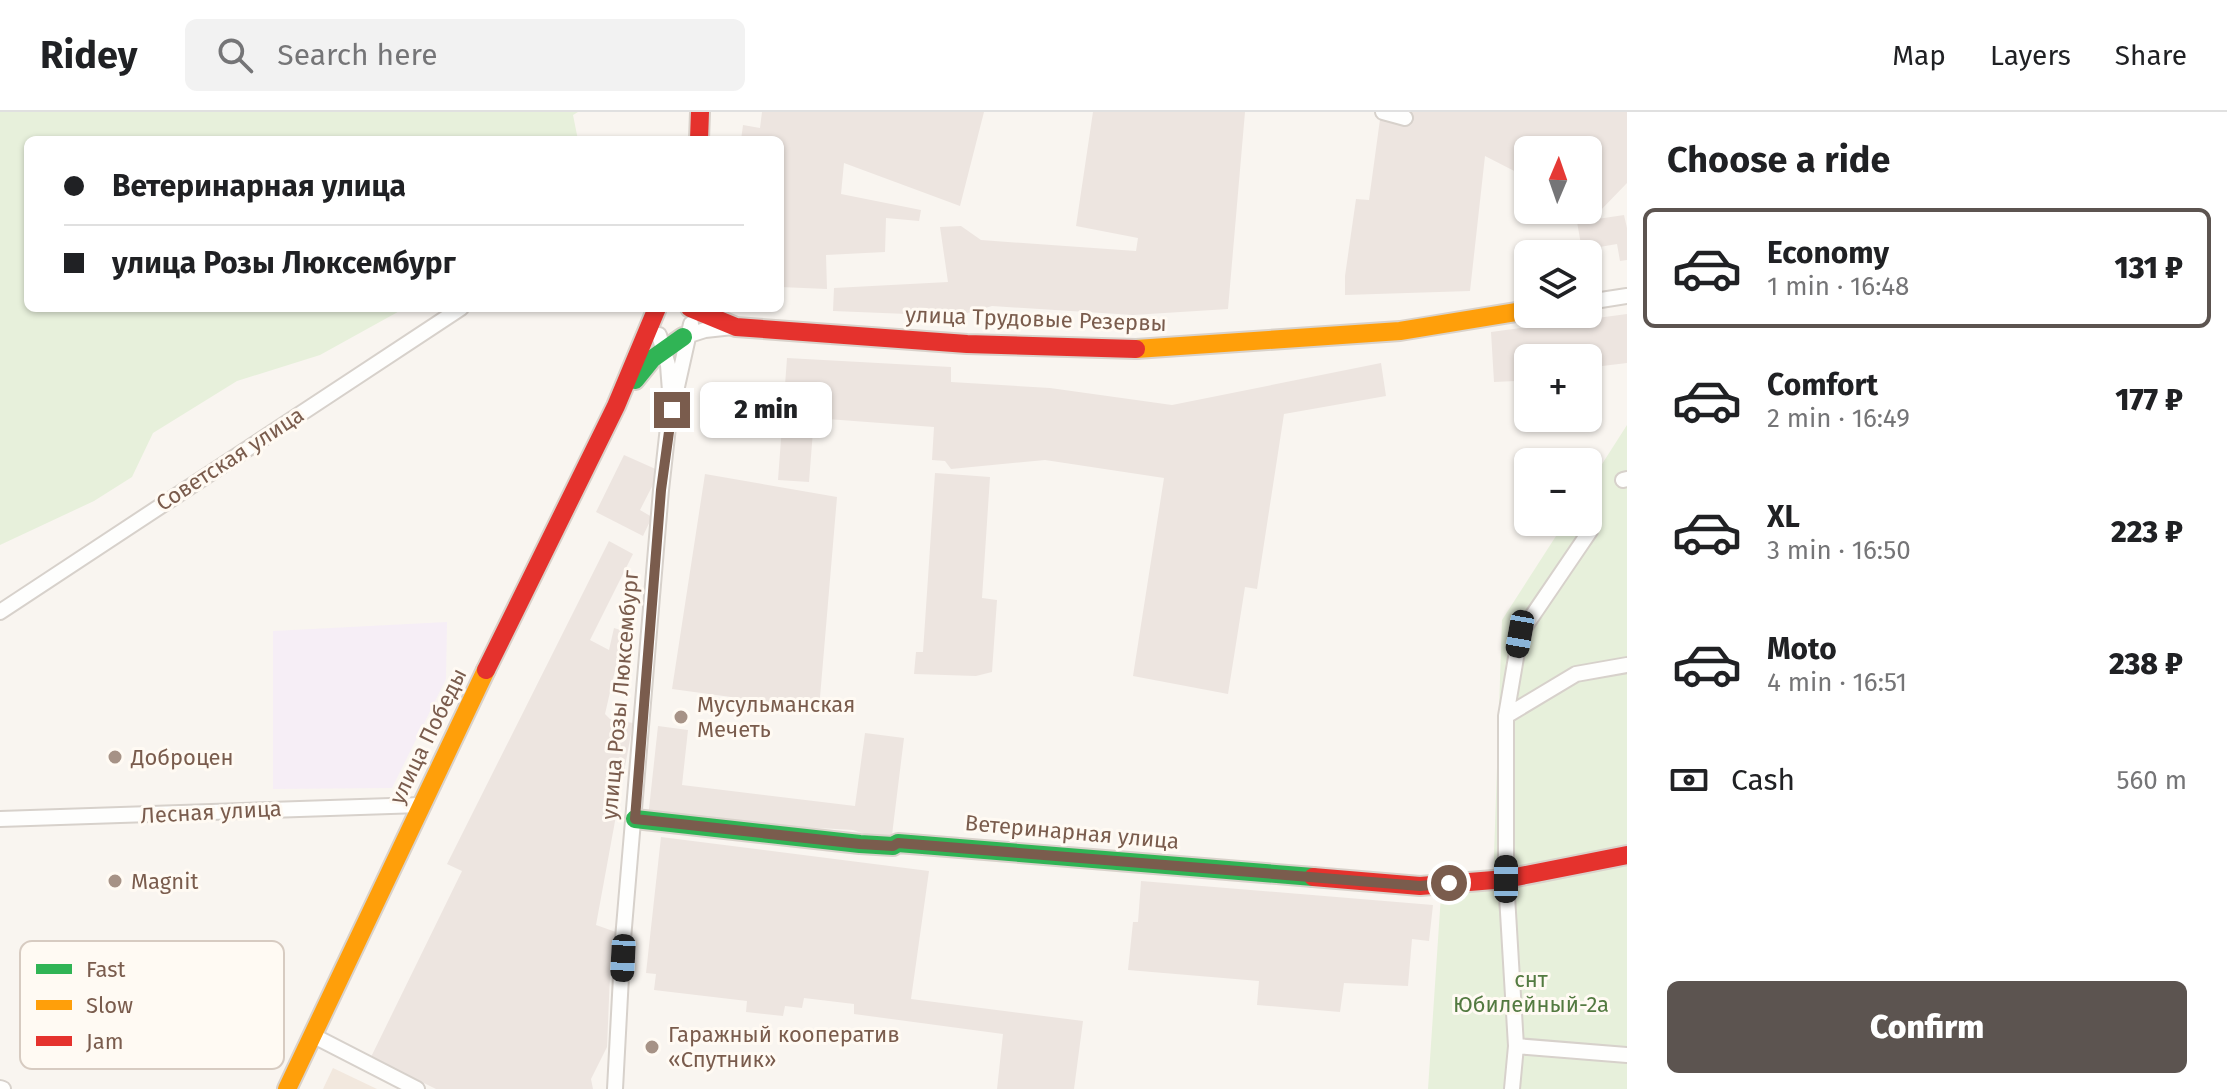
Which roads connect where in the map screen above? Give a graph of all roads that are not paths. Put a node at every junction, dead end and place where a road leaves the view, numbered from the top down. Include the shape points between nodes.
1 (700, 112) edge
2 (1383, 112) edge
3 (1405, 118) dead end
4 (699, 136) edge
5 (1627, 296) edge
6 (1602, 300) edge
7 (455, 312) edge
8 (656, 312) edge
9 (656, 312) edge
10 (1514, 312) edge
11 (689, 319) edge
12 (662, 342) junction
13 (616, 406) junction
14 (668, 427) junction
15 (1587, 536) edge
16 (0, 612) edge
17 (1627, 665) edge
18 (1506, 716) junction
19 (421, 805) junction
20 (0, 819) edge
21 (635, 819) junction
22 (1627, 855) edge
23 (1506, 879) junction
24 (312, 1035) junction
25 (1516, 1046) junction
26 (1627, 1055) edge
27 (287, 1089) edge
28 (417, 1089) edge
29 (615, 1089) edge
30 (1512, 1089) edge

1 - 4 street
2 - 3 street
5 - 6 street
7 - 16 street, Советская улица
8 - 12 street via 654,324
9 - 13 street, улица Победы
10 - 11 street, улица Трудовые Резервы via 1400,331 1141,349 967,344
11 - 12 street, улица Трудовые Резервы
11 - 14 street, улица Розы Люксембург
12 - 13 street, улица Победы
12 - 14 street via 670,375
13 - 19 street, улица Победы
14 - 21 street, улица Розы Люксембург
15 - 18 street via 1520,634
17 - 18 street via 1576,674
18 - 23 street
19 - 20 street, Лесная улица
19 - 24 street, улица Победы
21 - 23 street, Ветеринарная улица via 860,844 1420,886
21 - 29 street, улица Розы Люксембург
22 - 23 street, Ветеринарная улица
23 - 25 street
24 - 27 street, улица Победы
24 - 28 street
25 - 26 street
25 - 30 street

